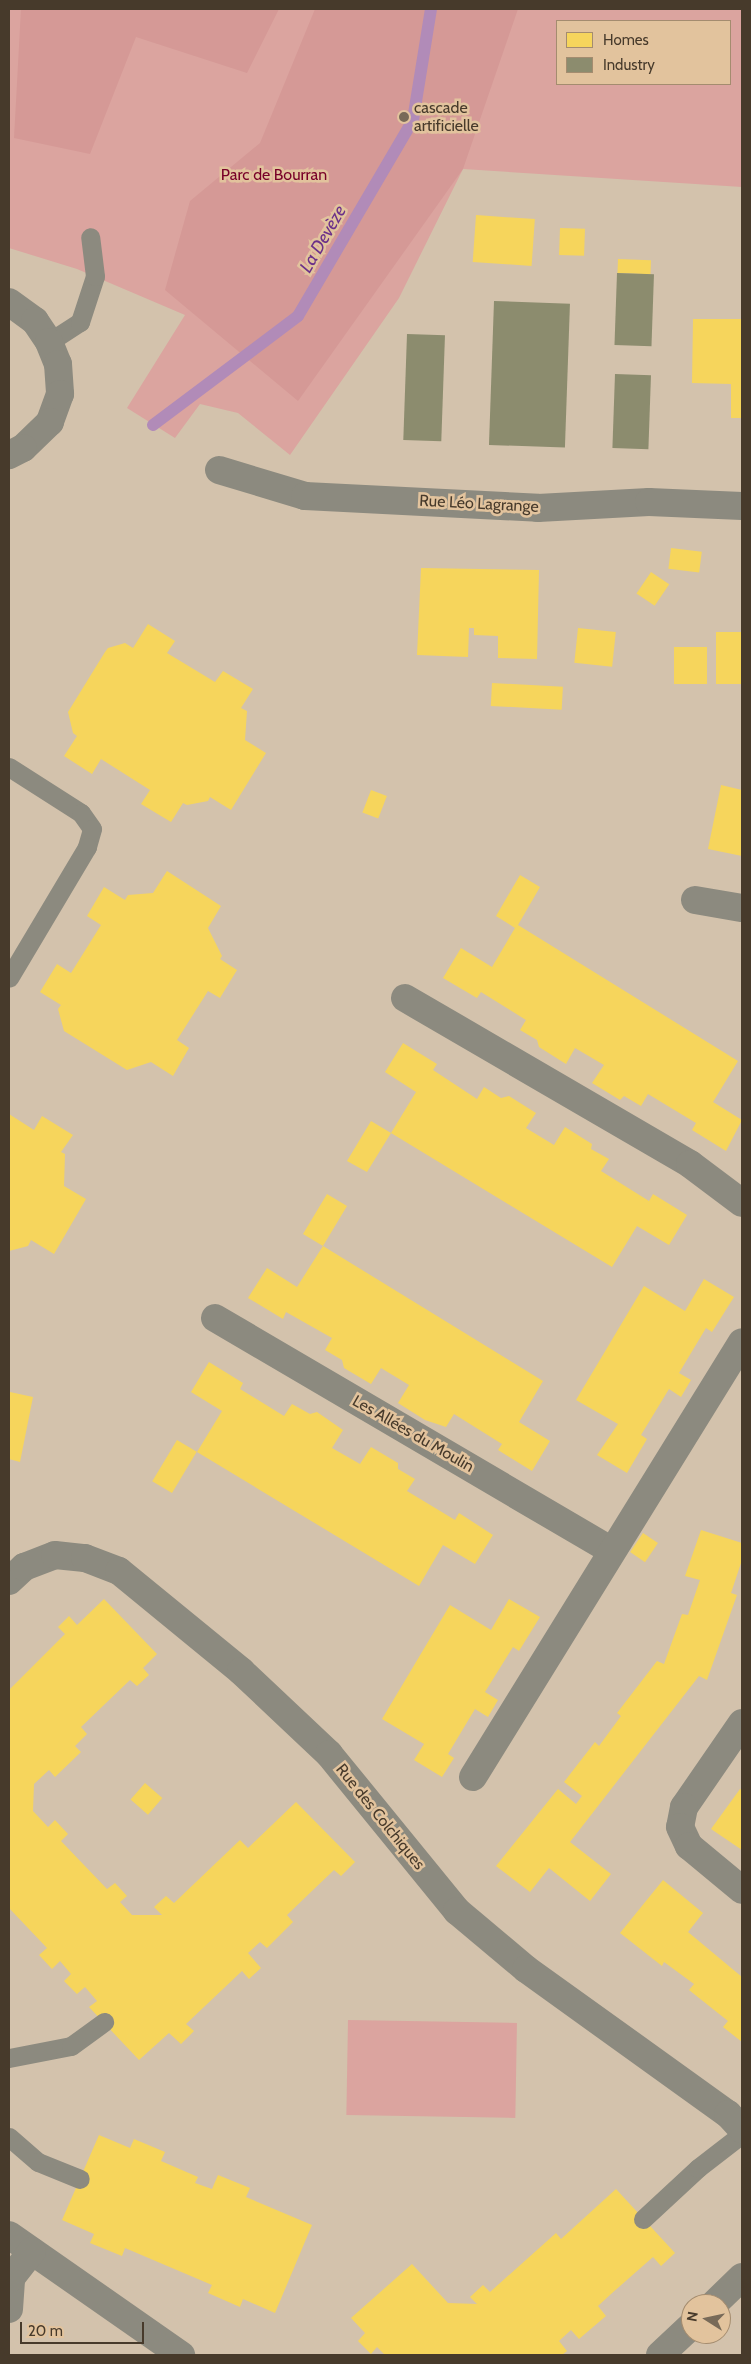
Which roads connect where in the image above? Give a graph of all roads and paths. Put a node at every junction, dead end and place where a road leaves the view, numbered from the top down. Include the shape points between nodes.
1 (90, 238) dead end
2 (9, 302) edge
3 (49, 342) junction
4 (9, 455) edge
5 (219, 470) dead end
6 (742, 506) edge
7 (9, 767) edge
8 (695, 900) dead end
9 (742, 908) edge
10 (9, 978) edge
11 (405, 998) dead end
12 (742, 1201) edge
13 (215, 1318) dead end
14 (742, 1342) edge
15 (612, 1550) junction
16 (9, 1581) edge
17 (742, 1723) edge
18 (473, 1777) dead end
19 (742, 1890) edge
20 (104, 2022) dead end
21 (9, 2058) edge
22 (742, 2129) edge
23 (742, 2134) edge
24 (9, 2137) edge
25 (80, 2179) dead end
26 (643, 2219) dead end
27 (9, 2235) edge
28 (32, 2251) junction
29 (742, 2278) edge
30 (725, 2294) edge
31 (9, 2309) edge
32 (681, 2335) edge
33 (182, 2355) edge
34 (660, 2355) edge

1 - 3 lane via 95,276 80,322
2 - 3 street via 35,321
3 - 4 street via 58,364 60,394 50,422 23,448
5 - 6 street, Rue Léo Lagrange via 305,496 538,508 649,502
7 - 10 lane via 81,813 92,829 87,848
8 - 9 street
11 - 12 street via 690,1164
13 - 15 street, Les Allées du Moulin
14 - 15 street
15 - 18 street
16 - 22 street, Rue des Colchiques via 24,1567 55,1555 86,1558 119,1571 241,1671 329,1754 456,1910 526,1970 728,2114
17 - 19 street via 684,1807 680,1827 689,1846
20 - 21 lane via 71,2046
23 - 26 lane via 698,2168
24 - 25 lane via 38,2162
27 - 28 street
28 - 31 street via 11,2278
28 - 33 street
29 - 30 street
32 - 34 street

